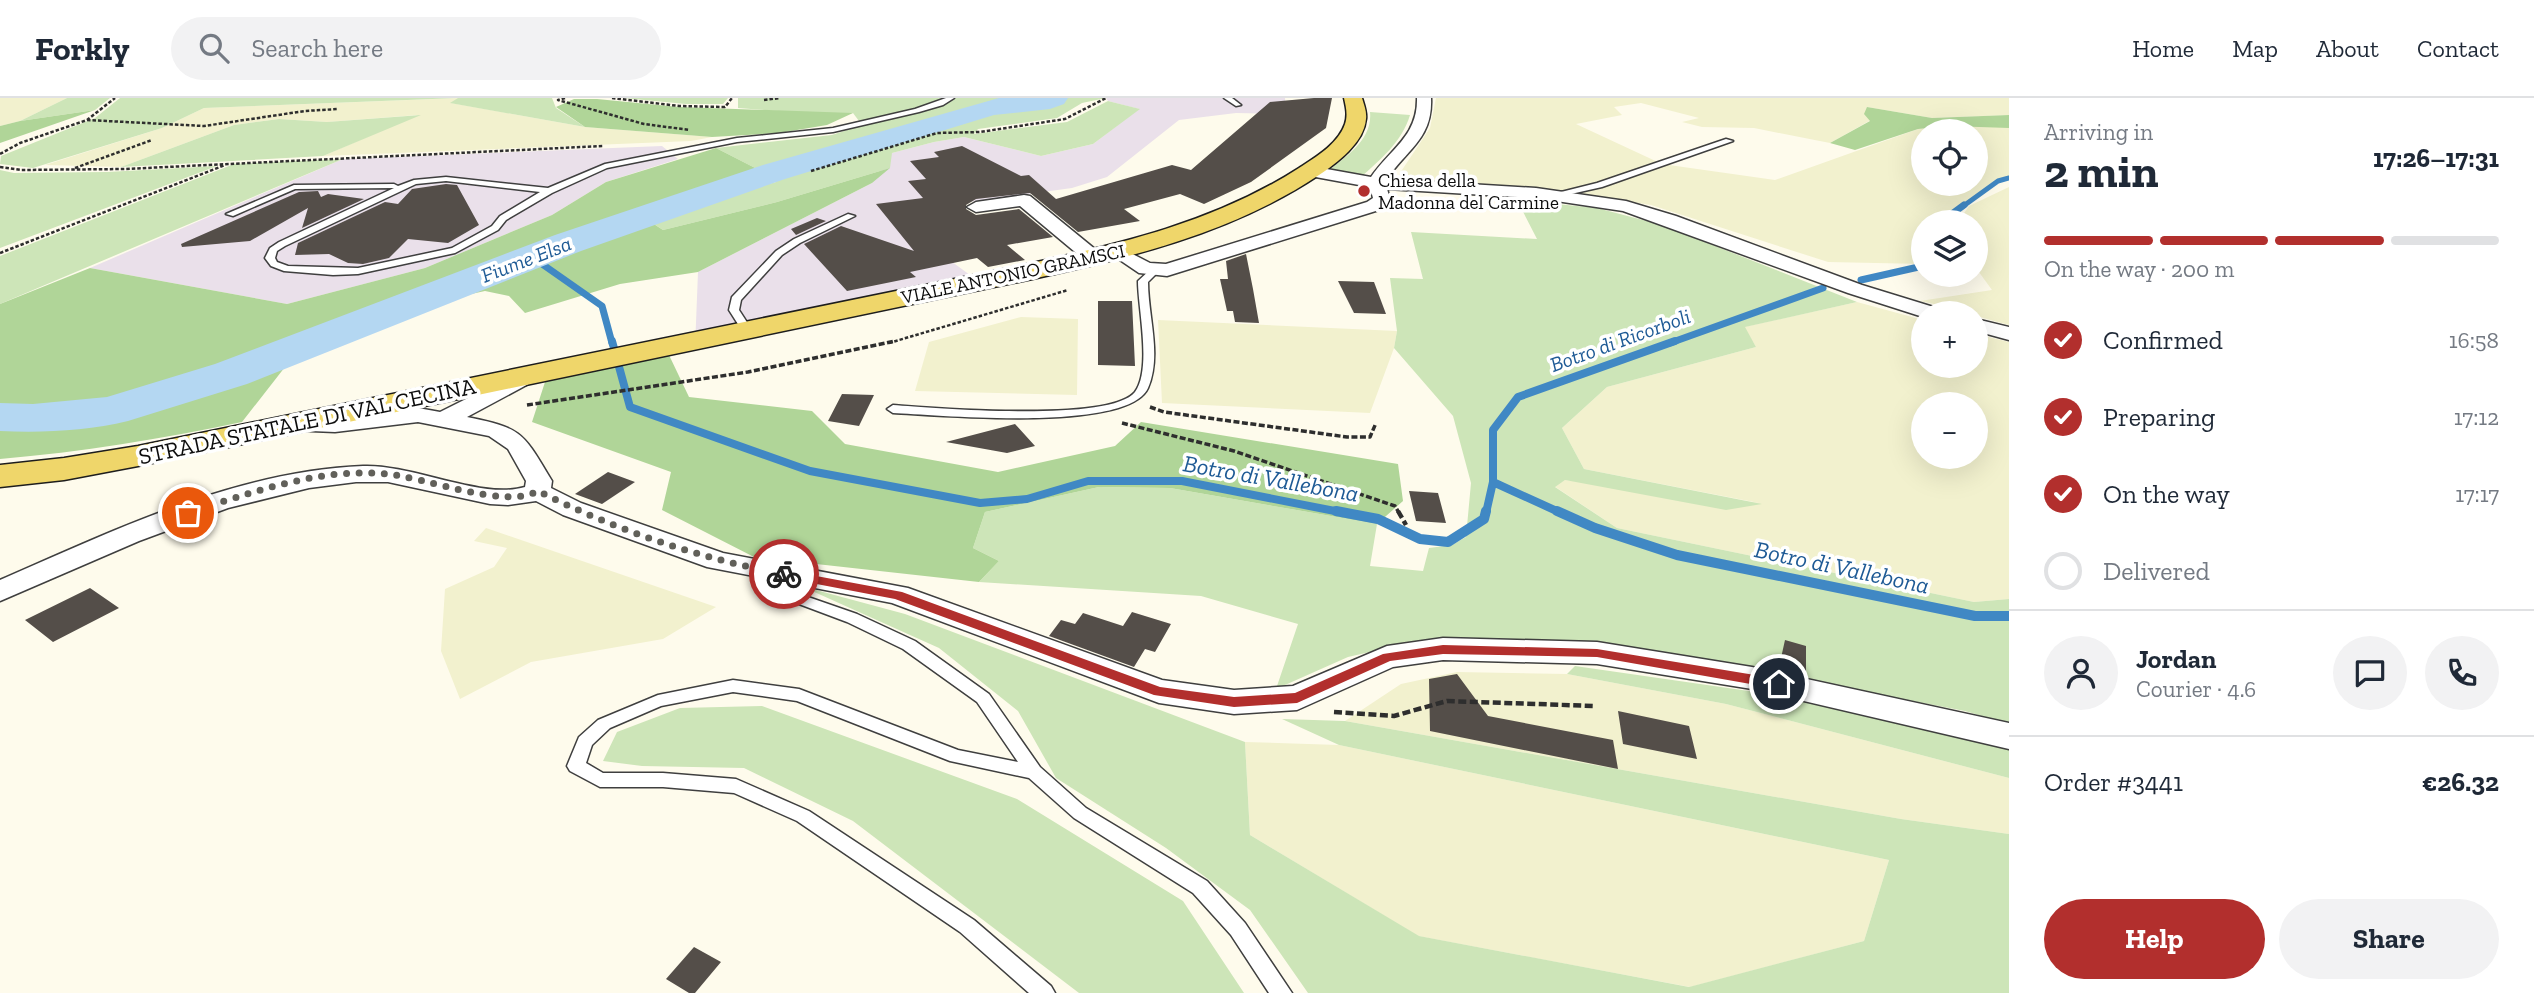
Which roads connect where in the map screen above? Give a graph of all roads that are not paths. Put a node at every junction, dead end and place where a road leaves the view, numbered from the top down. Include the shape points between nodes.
1 (951, 98) edge
2 (1227, 98) edge
3 (1353, 98) edge
4 (1424, 98) edge
5 (1238, 104) dead end
6 (1728, 141) dead end
7 (1310, 171) junction
8 (1377, 184) junction
9 (403, 186) junction
10 (549, 191) junction
11 (1553, 195) junction
12 (976, 207) dead end
13 (230, 214) dead end
14 (851, 216) dead end
15 (1105, 255) junction
16 (1154, 271) junction
17 (1911, 306) edge
18 (1988, 328) edge
19 (747, 330) junction
20 (2009, 334) edge
21 (612, 358) joint
22 (526, 376) junction
23 (893, 410) dead end
24 (447, 418) junction
25 (292, 425) junction
26 (0, 476) edge
27 (538, 491) junction
28 (756, 569) junction
29 (0, 591) edge
30 (2009, 736) edge
31 (1034, 772) junction
32 (1044, 993) edge
33 (1281, 993) edge

1 - 10 lane via 917,111 833,130 737,140 622,162 589,171
2 - 5 lane
3 - 7 main road, VIALE ANTONIO GRAMSCI via 1353,129 1338,149
4 - 8 street via 1421,125
6 - 11 lane via 1599,185
7 - 8 street
7 - 15 main road, VIALE ANTONIO GRAMSCI via 1234,213
8 - 11 street
8 - 16 street via 1382,200 1373,206
9 - 10 lane via 446,179
9 - 10 lane via 282,244 270,258 287,268 358,271 455,250
9 - 13 lane via 294,187
11 - 17 street via 1647,213
12 - 15 street via 1024,200
14 - 19 lane via 779,253 739,295 734,310
15 - 16 street
15 - 19 main road, VIALE ANTONIO GRAMSCI
16 - 23 lane via 1143,284 1149,354 1146,374 1139,394 1129,400 1077,412
18 - 20 street
19 - 21 main road, VIALE ANTONIO GRAMSCI
21 - 22 main road, STRADA STATALE DI VAL CECINA
22 - 24 street
22 - 25 main road, STRADA STATALE DI VAL CECINA
24 - 25 street via 412,415 335,425
24 - 27 street via 497,430 518,445 539,481
25 - 26 main road, STRADA STATALE DI VAL CECINA via 103,463
27 - 28 street via 572,509 717,561
27 - 29 street via 528,496 494,497 384,473 316,479 188,513
28 - 30 street via 898,595 1159,691 1234,702 1297,698 1387,657 1443,649 1597,653 1752,678
28 - 31 lane via 780,593 852,618 909,645 983,698
31 - 32 lane via 956,756 799,695 733,686 658,701 604,724 586,742 576,766 600,780 736,786 803,816 967,926
31 - 33 lane via 1080,813 1200,887 1238,929

